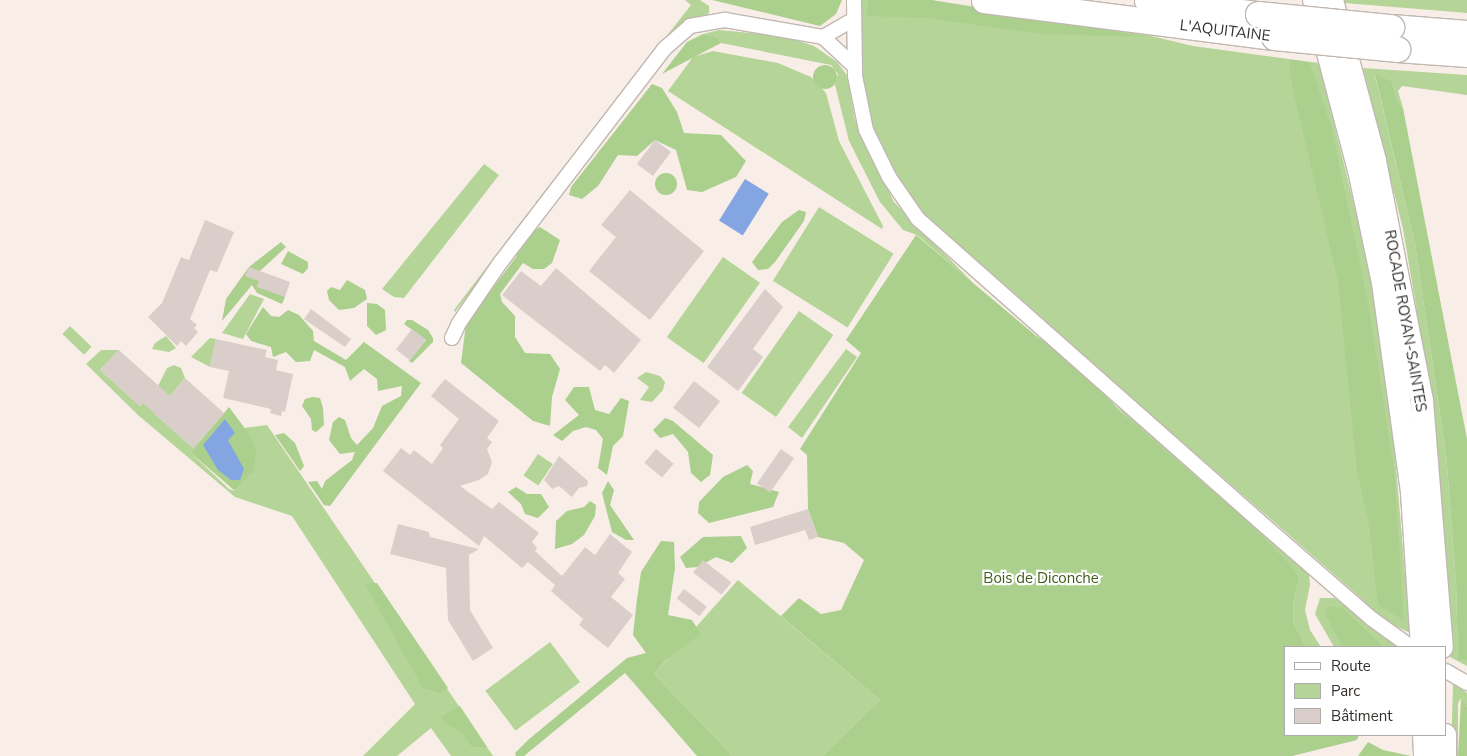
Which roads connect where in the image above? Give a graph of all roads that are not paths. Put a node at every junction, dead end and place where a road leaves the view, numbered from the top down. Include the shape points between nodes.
1 (854, 0) edge
2 (984, 0) edge
3 (1147, 0) edge
4 (1314, 0) edge
5 (1332, 0) edge
6 (854, 20) junction
7 (1467, 33) edge
8 (823, 37) junction
9 (1394, 38) junction
10 (1467, 54) edge
11 (854, 66) junction
12 (452, 338) dead end
13 (1410, 646) edge
14 (1422, 646) edge
15 (1442, 646) edge
16 (1447, 672) edge
17 (1467, 683) edge
18 (1424, 736) edge
19 (1445, 736) edge
20 (1424, 756) edge
21 (1444, 756) edge

1 - 6 street
2 - 9 highway, L'AQUITAINE, bridge via 1274,36
3 - 9 highway, L'AQUITAINE, bridge via 1258,14
4 - 14 highway, ROCADE ROYAN-SAINTES via 1359,170 1383,283 1412,493
5 - 15 highway, ROCADE ROYAN-SAINTES via 1375,161 1422,401
6 - 8 street
6 - 11 street
7 - 9 highway, L'AQUITAINE
8 - 11 street
8 - 12 street via 724,20 690,26 664,49 500,263 458,323
9 - 10 highway, L'AQUITAINE
11 - 13 street via 866,130 888,177 918,219 1372,619
16 - 17 street
18 - 20 highway
19 - 21 highway

